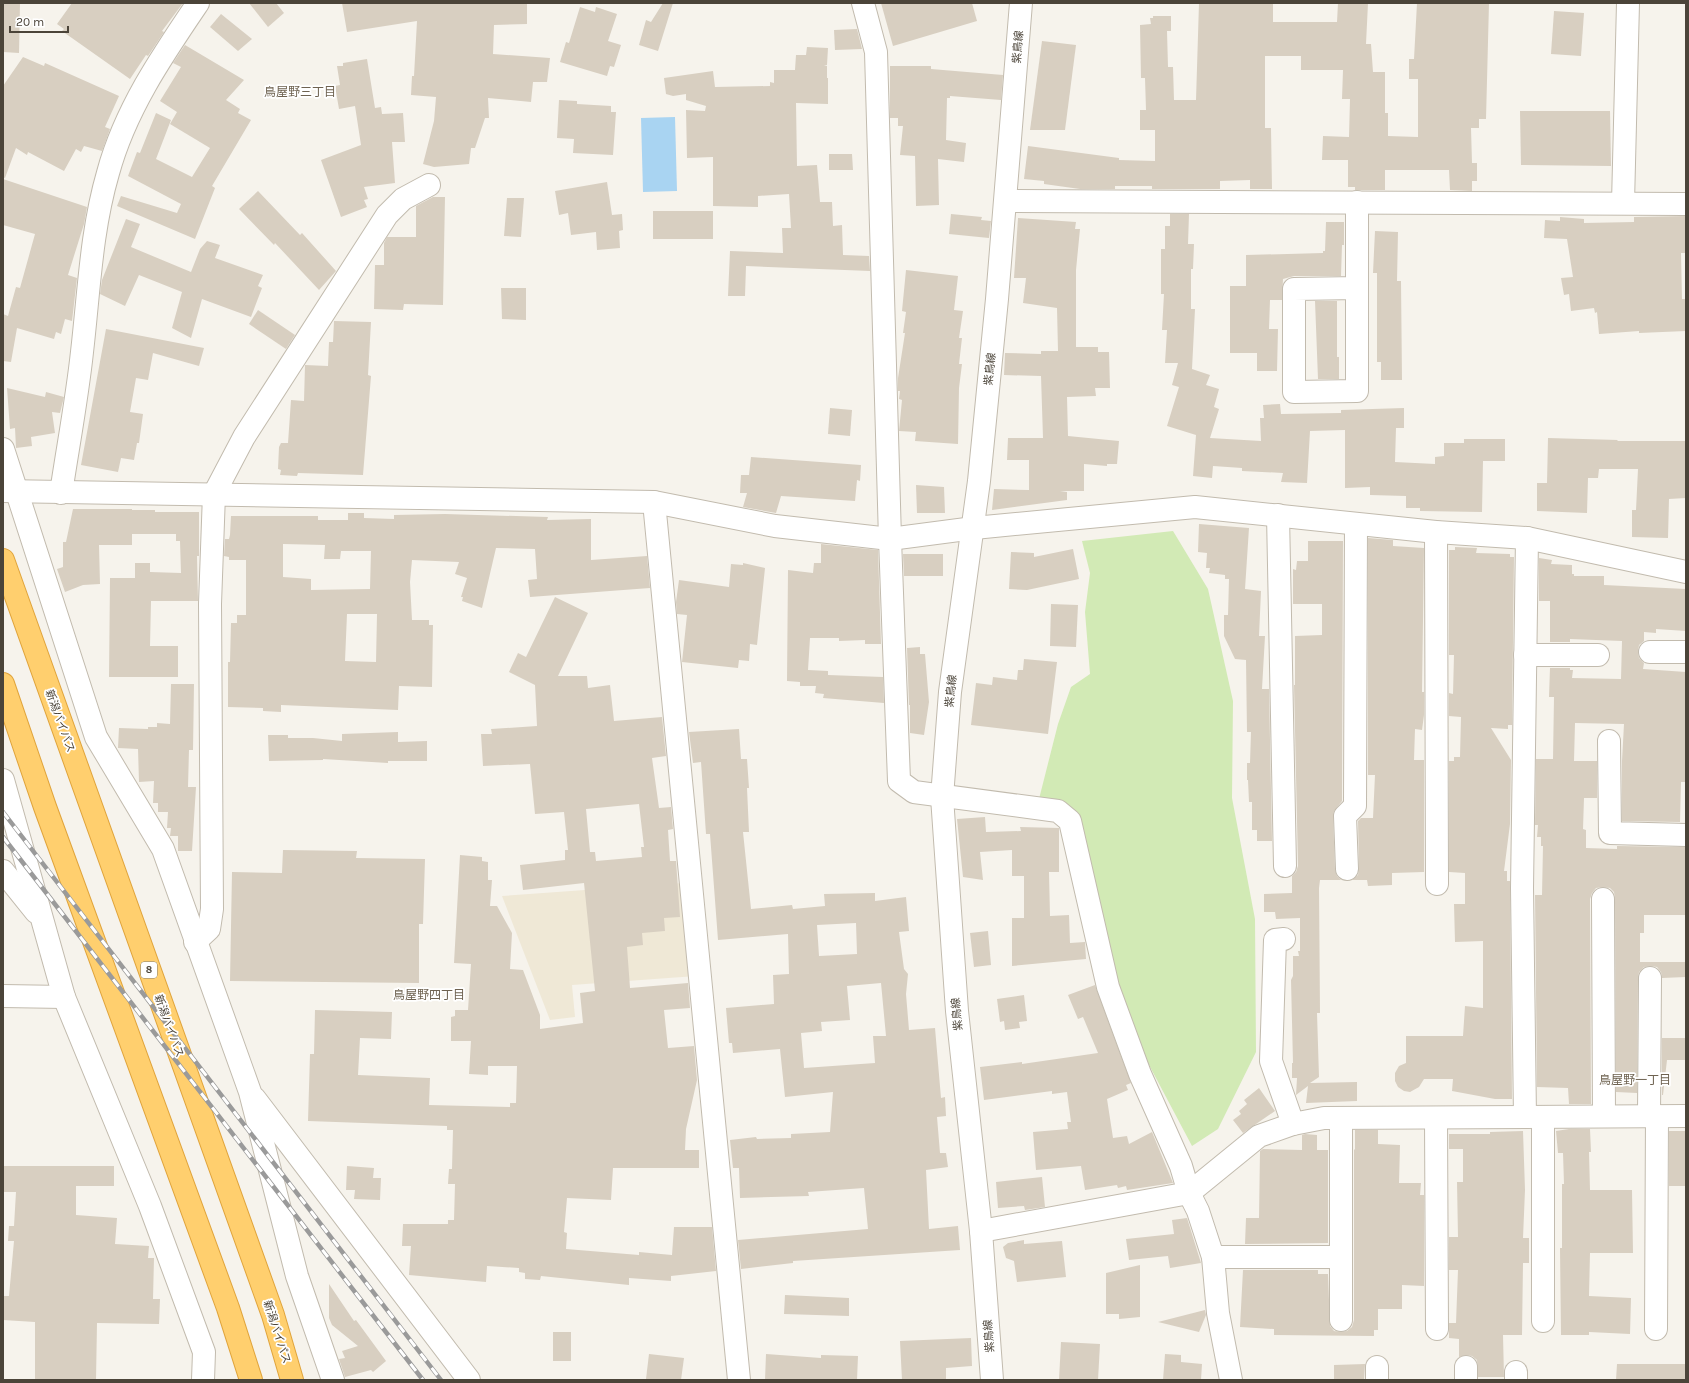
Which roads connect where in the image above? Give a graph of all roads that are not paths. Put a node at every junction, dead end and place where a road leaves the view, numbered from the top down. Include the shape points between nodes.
1 (198, 3) edge
2 (863, 3) edge
3 (1021, 3) edge
4 (1628, 3) edge
5 (429, 185) dead end
6 (1006, 201) junction
7 (1357, 202) junction
8 (1623, 203) junction
9 (1686, 204) edge
10 (1357, 288) junction
11 (3, 448) edge
12 (11, 491) edge
13 (61, 493) junction
14 (214, 494) junction
15 (654, 502) junction
16 (1278, 516) junction
17 (1356, 524) junction
18 (974, 528) junction
19 (1436, 532) junction
20 (1527, 538) junction
21 (890, 539) junction
22 (3, 560) edge
23 (1686, 572) edge
24 (1650, 652) dead end
25 (1686, 652) edge
26 (1525, 655) junction
27 (1598, 655) dead end
28 (3, 684) edge
29 (1609, 741) dead end
30 (3, 780) edge
31 (942, 797) junction
32 (1686, 835) edge
33 (1285, 866) dead end
34 (1347, 869) dead end
35 (3, 871) edge
36 (1436, 884) dead end
37 (1603, 900) dead end
38 (42, 919) junction
39 (1284, 939) dead end
40 (195, 942) junction
41 (1650, 978) dead end
42 (3, 996) edge
43 (64, 997) junction
44 (250, 1092) junction
45 (1604, 1116) junction
46 (1653, 1116) junction
47 (1686, 1116) edge
48 (1534, 1117) junction
49 (1341, 1118) junction
50 (1436, 1118) junction
51 (1294, 1124) junction
52 (1189, 1193) junction
53 (981, 1232) junction
54 (1213, 1257) junction
55 (1341, 1257) junction
56 (1341, 1320) dead end
57 (1543, 1321) dead end
58 (1437, 1328) dead end
59 (1656, 1329) dead end
60 (204, 1352) junction
61 (203, 1380) edge
62 (214, 1380) edge
63 (251, 1380) edge
64 (292, 1380) edge
65 (333, 1380) edge
66 (469, 1380) edge
67 (739, 1380) edge
68 (992, 1380) edge
69 (1231, 1380) edge

1 - 13 street via 159,59 132,112 108,172 95,230 82,354
2 - 21 street via 876,52
3 - 6 street, 紫鳥線
4 - 8 street
5 - 14 street via 404,199 387,215 252,423
6 - 7 street
6 - 18 street, 紫鳥線
7 - 8 street
7 - 10 street
8 - 9 street
10 - 10 street via 1357,391 1294,392 1294,289
11 - 12 street
12 - 13 street
12 - 40 street via 96,737 162,850
13 - 14 street
14 - 15 street
14 - 40 street via 210,604 212,909 209,929
15 - 21 street via 775,526
15 - 67 street
16 - 17 street
16 - 18 street via 1195,507
16 - 33 street
17 - 19 street
17 - 34 street via 1355,806 1345,816
18 - 21 street
18 - 31 street, 紫鳥線 via 950,692
19 - 20 street
19 - 36 street
20 - 23 street
20 - 26 street
21 - 31 street via 899,781 914,792
22 - 64 highway, 新潟バイパス / 8 via 273,1315
24 - 25 street
26 - 27 street
26 - 48 street via 1522,888
28 - 63 highway via 45,807 228,1308
29 - 32 street via 1610,833
30 - 38 street
31 - 52 street via 1058,811 1070,821 1108,987 1140,1074 1181,1166
31 - 53 street, 紫鳥線 via 957,1011
35 - 38 street
37 - 45 street
38 - 43 street
39 - 51 street via 1275,940 1271,1061
40 - 44 street
41 - 46 street
42 - 43 street
43 - 60 street via 150,1206
44 - 65 street via 297,1276
44 - 66 street
45 - 46 street
45 - 48 street
46 - 47 street
46 - 59 street
48 - 50 street
48 - 57 street
49 - 50 street
49 - 51 street via 1324,1118
49 - 55 street
50 - 58 street
51 - 52 street via 1259,1136
52 - 53 street
52 - 54 street via 1198,1211
53 - 68 street, 紫鳥線
54 - 55 street
54 - 69 street via 1218,1313
55 - 56 street
60 - 61 street
60 - 62 street

